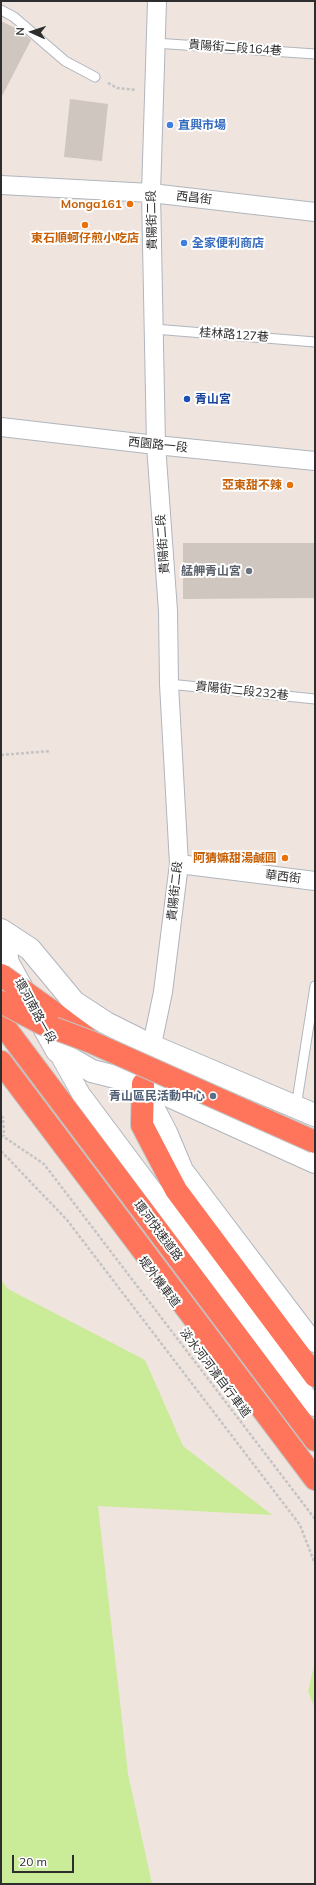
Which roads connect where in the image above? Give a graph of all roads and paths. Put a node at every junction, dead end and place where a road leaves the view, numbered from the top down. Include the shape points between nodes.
1 (157, 1) edge
2 (1, 10) edge
3 (156, 43) junction
4 (315, 54) edge
5 (95, 77) joint
6 (154, 92) junction
7 (1, 185) edge
8 (151, 193) junction
9 (315, 212) edge
10 (154, 329) junction
11 (315, 342) edge
12 (1, 427) edge
13 (156, 445) junction
14 (315, 461) edge
15 (169, 684) junction
16 (315, 699) edge
17 (51, 751) dead end
18 (1, 755) edge
19 (179, 864) junction
20 (315, 881) edge
21 (1, 930) edge
22 (1, 975) edge
23 (315, 986) edge
24 (1, 1002) edge
25 (1, 1022) edge
26 (91, 1042) junction
27 (152, 1046) junction
28 (57, 1051) junction
29 (1, 1062) edge
30 (1, 1074) edge
31 (143, 1084) junction
32 (306, 1112) edge
33 (1, 1116) edge
34 (2, 1136) edge
35 (315, 1142) edge
36 (1, 1151) edge
37 (315, 1162) edge
38 (315, 1343) edge
39 (315, 1376) edge
40 (315, 1407) edge
41 (315, 1440) edge
42 (315, 1479) edge
43 (315, 1492) edge
44 (315, 1520) edge
45 (315, 1564) edge

1 - 3 street, 貴陽街二段
2 - 5 lane via 14,17 65,61
3 - 4 lane, 貴陽街二段164巷
3 - 6 street, 貴陽街二段
5 - 6 path via 117,88
6 - 8 street, 貴陽街二段
7 - 8 street, 西昌街
8 - 9 street, 西昌街
8 - 10 street, 貴陽街二段
10 - 11 lane, 桂林路127巷
10 - 13 street, 貴陽街二段
12 - 13 street, 西園路一段
13 - 14 street, 西園路一段
13 - 15 street, 貴陽街二段 via 168,611
15 - 16 lane, 貴陽街二段232巷
15 - 19 street, 貴陽街二段
17 - 18 path
19 - 20 street, 華西街
19 - 27 street, 貴陽街二段 via 163,992
21 - 27 street, 環河南路一段 via 30,949 74,1002 106,1023
21 - 28 street, 環河南路一段 via 8,963
22 - 26 highway, bridge
23 - 32 lane
24 - 26 highway, bridge via 43,1024
25 - 41 highway, 環河快速道路
26 - 35 highway, bridge
27 - 31 street, 貴陽街二段
27 - 32 street, 環河南路一段
28 - 31 street, 環河南路一段 via 92,1071
28 - 40 street via 81,1094
29 - 42 highway, 環河快速道路
30 - 43 street, 堤外機車道 via 64,1154
31 - 37 street, 環河南路一段
31 - 38 street via 184,1170
31 - 39 highway via 142,1125 176,1190
33 - 34 path
34 - 44 path, 淡水河河濱自行車道 via 44,1164
36 - 45 path via 67,1220 286,1506 300,1525

